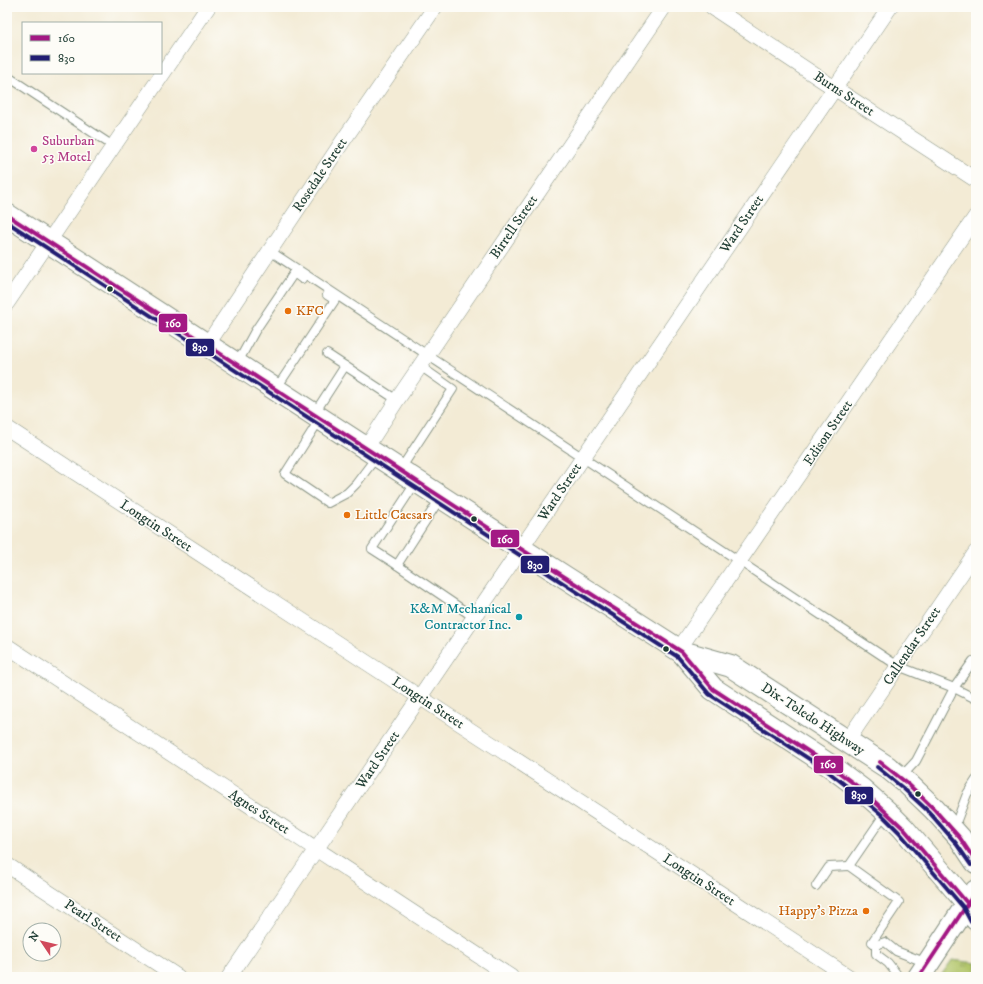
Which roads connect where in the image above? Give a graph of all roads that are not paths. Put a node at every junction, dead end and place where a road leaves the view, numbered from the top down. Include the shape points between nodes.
1 (208, 7) edge
2 (436, 7) edge
3 (664, 7) edge
4 (712, 7) edge
5 (890, 7) edge
6 (7, 76) edge
7 (835, 88) junction
8 (113, 146) junction
9 (976, 180) edge
10 (7, 215) edge
11 (976, 216) edge
12 (49, 242) junction
13 (270, 251) junction
14 (7, 303) edge
15 (207, 345) junction
16 (327, 354) dead end
17 (424, 361) junction
18 (237, 364) junction
19 (345, 366) junction
20 (276, 390) junction
21 (397, 400) junction
22 (317, 417) junction
23 (7, 428) edge
24 (371, 452) junction
25 (583, 458) junction
26 (408, 476) junction
27 (441, 497) junction
28 (521, 550) junction
29 (976, 552) edge
30 (740, 561) junction
31 (397, 565) junction
32 (475, 618) junction
33 (7, 646) edge
34 (681, 651) junction
35 (976, 663) edge
36 (898, 666) junction
37 (954, 688) junction
38 (420, 698) junction
39 (976, 699) edge
40 (847, 741) junction
41 (900, 778) junction
42 (976, 780) edge
43 (886, 811) junction
44 (953, 830) junction
45 (316, 850) junction
46 (976, 862) edge
47 (7, 865) edge
48 (849, 866) junction
49 (816, 886) dead end
50 (973, 905) edge
51 (876, 945) junction
52 (923, 970) edge
53 (178, 977) edge
54 (229, 977) edge
55 (511, 977) edge
56 (849, 977) edge
57 (900, 977) edge

1 - 8 street
2 - 13 street, Rosedale Street
3 - 17 street, Birrell Street
4 - 7 street, Burns Street
5 - 7 street, Ward Street
6 - 8 lane
7 - 9 street, Burns Street
7 - 25 street, Ward Street
8 - 12 street
10 - 12 main road, Dix-Toledo Highway
11 - 30 street, Edison Street
12 - 14 street
12 - 15 main road, Dix-Toledo Highway
13 - 15 street, Rosedale Street
13 - 17 lane
15 - 18 main road, Dix-Toledo Highway
16 - 19 lane
17 - 21 street, Birrell Street
17 - 25 lane
17 - 26 lane via 453,389
18 - 20 main road, Dix-Toledo Highway
18 - 20 lane via 255,331 294,274 335,300
19 - 21 lane
19 - 22 lane
20 - 22 main road, Dix-Toledo Highway
21 - 24 street, Birrell Street
22 - 24 main road, Dix-Toledo Highway
22 - 24 lane via 285,474 328,503 348,493 356,484
23 - 38 street, Longtin Street
24 - 26 main road, Dix-Toledo Highway
25 - 28 street, Ward Street
25 - 30 lane
26 - 27 main road, Dix-Toledo Highway
26 - 31 lane via 372,549
27 - 28 main road, Dix-Toledo Highway
27 - 31 lane
28 - 32 street, Ward Street
28 - 34 main road, Dix-Toledo Highway
29 - 36 street, Callendar Street
30 - 34 street, Edison Street
30 - 36 lane
31 - 32 lane
32 - 38 street, Ward Street
33 - 45 street, Agnes Street
34 - 40 main road, Dix-Toledo Highway via 731,666
34 - 43 main road, Dix-Toledo Highway via 713,689 829,765
35 - 37 lane via 973,661
36 - 37 lane
36 - 40 street, Callendar Street
37 - 39 lane
37 - 41 lane via 916,761
38 - 45 street, Ward Street
38 - 56 street, Longtin Street
40 - 41 main road, Dix-Toledo Highway via 887,766
41 - 44 main road, Dix-Toledo Highway
42 - 44 lane via 967,794
43 - 48 lane
43 - 50 main road, Dix-Toledo Highway
44 - 46 main road, Dix-Toledo Highway
45 - 54 street, Ward Street
45 - 55 street, Agnes Street
47 - 53 street, Pearl Street
48 - 49 lane via 829,867
48 - 51 lane via 899,902 872,942
50 - 52 main road
51 - 52 lane via 885,942
51 - 57 lane via 876,954

